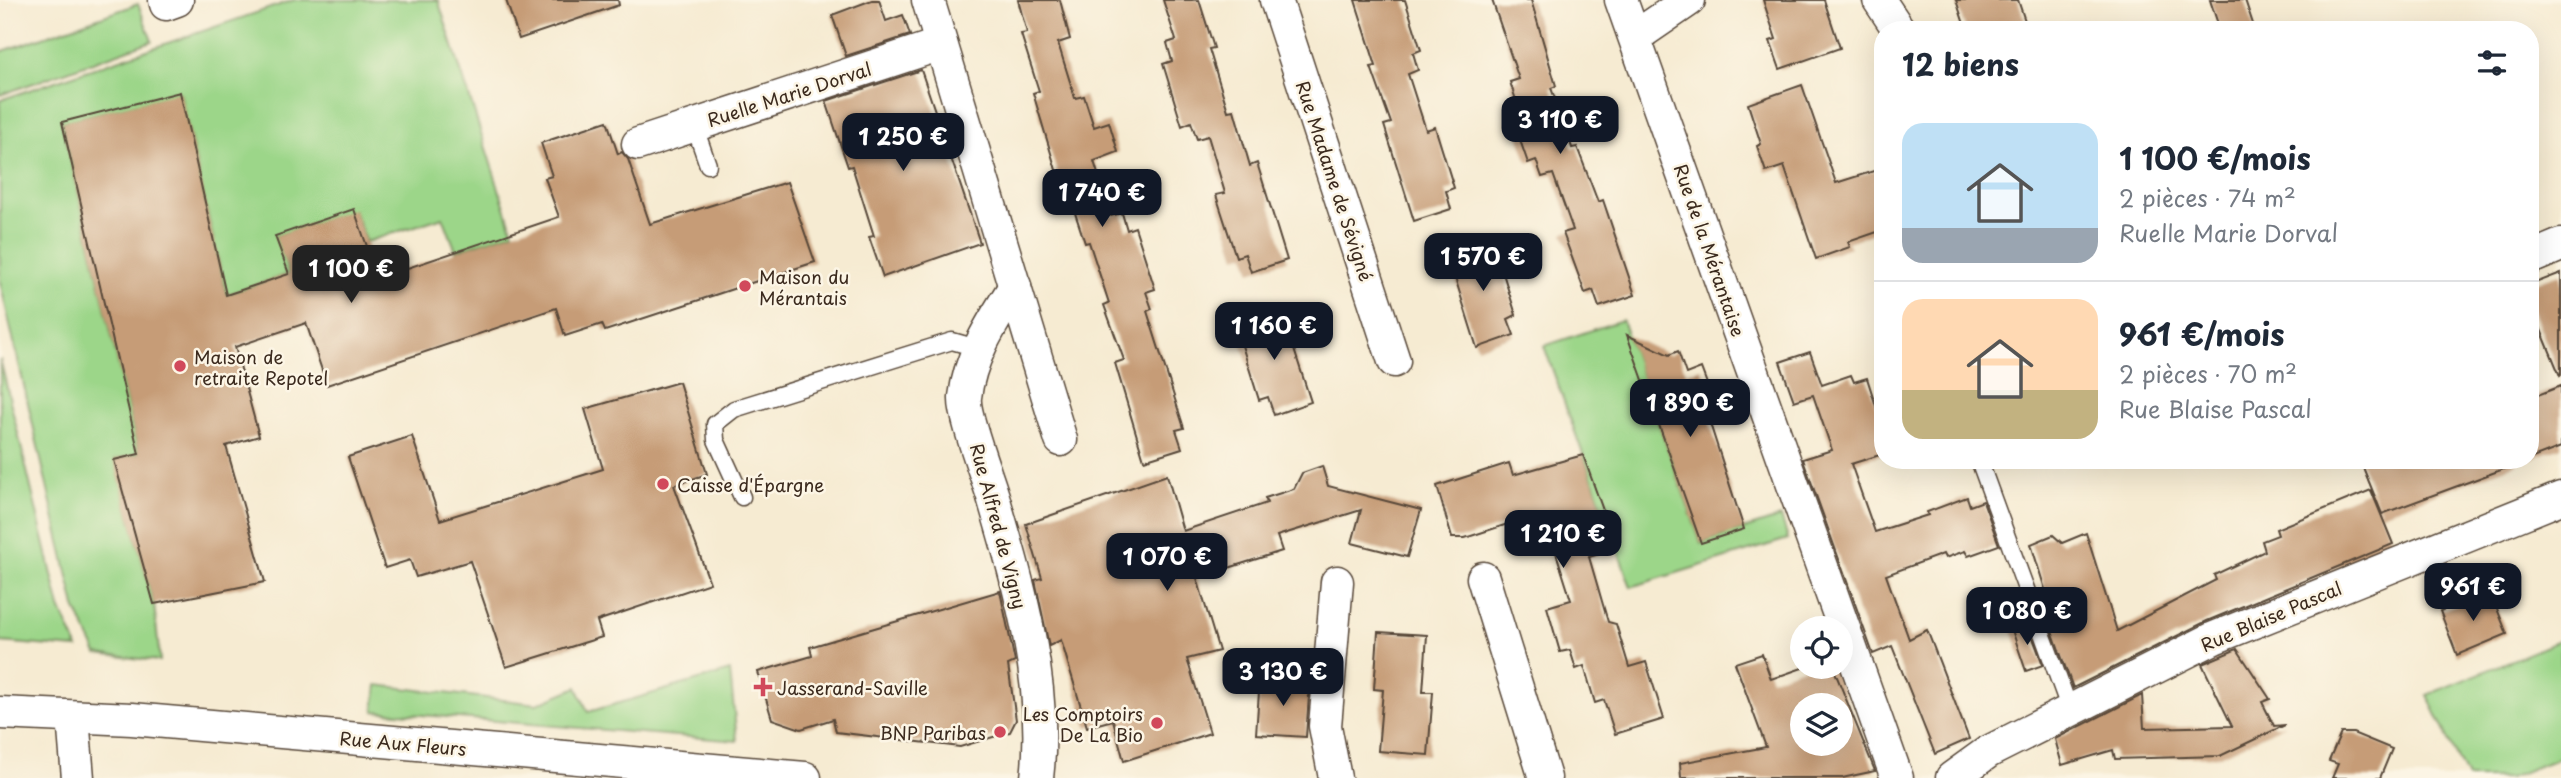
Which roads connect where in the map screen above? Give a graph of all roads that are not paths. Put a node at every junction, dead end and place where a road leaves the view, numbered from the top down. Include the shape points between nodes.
1 (928, 0) edge
2 (1276, 0) edge
3 (1621, 0) edge
4 (1689, 0) edge
5 (1880, 0) edge
6 (1893, 21) edge
7 (1634, 37) junction
8 (941, 44) junction
9 (694, 125) junction
10 (638, 144) dead end
11 (708, 165) dead end
12 (2561, 245) edge
13 (2539, 254) edge
14 (1015, 286) junction
15 (977, 348) junction
16 (1394, 361) dead end
17 (1061, 440) dead end
18 (1982, 469) edge
19 (742, 497) dead end
20 (2561, 498) edge
21 (1483, 578) dead end
22 (1337, 582) dead end
23 (2070, 710) junction
24 (0, 713) edge
25 (73, 716) junction
26 (78, 778) edge
27 (805, 778) edge
28 (1037, 778) edge
29 (1335, 778) edge
30 (1545, 778) edge
31 (1897, 778) edge
32 (1952, 778) edge

1 - 8 street
2 - 16 street, Rue Madame de Sévigné
3 - 7 street, Rue de la Mérantaise
4 - 7 street
5 - 6 street
7 - 31 street, Rue de la Mérantaise
8 - 9 street, Ruelle Marie Dorval
8 - 14 street
9 - 10 street, Ruelle Marie Dorval
9 - 11 lane
12 - 13 street
14 - 15 street, Rue Alfred de Vigny
14 - 17 street
15 - 19 lane via 952,341 734,409 715,424 716,440
15 - 28 street, Rue Alfred de Vigny via 964,400 1015,574 1039,695 1042,741
18 - 23 lane
20 - 23 street, Rue Blaise Pascal via 2214,638
21 - 30 street
22 - 29 street via 1325,726
23 - 32 street, Rue Blaise Pascal via 1988,752
24 - 25 street, Rue Aux Fleurs
25 - 26 street
25 - 27 street, Rue Aux Fleurs

